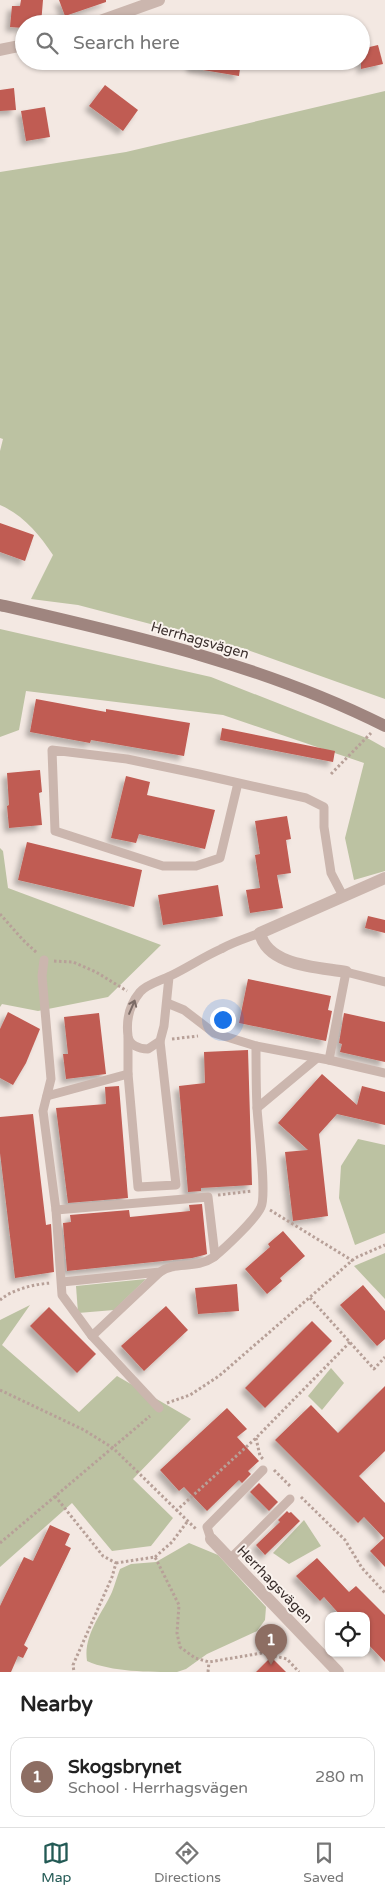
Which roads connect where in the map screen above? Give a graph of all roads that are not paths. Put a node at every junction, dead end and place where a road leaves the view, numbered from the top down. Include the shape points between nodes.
1 (159, 0) edge
2 (117, 15) edge
3 (15, 46) edge
4 (0, 50) edge
5 (0, 605) edge
6 (383, 725) edge
7 (238, 783) junction
8 (385, 878) edge
9 (343, 896) junction
10 (260, 933) junction
11 (44, 960) road end
12 (346, 972) junction
13 (169, 977) junction
14 (385, 982) edge
15 (167, 1003) junction
16 (128, 1038) junction
17 (160, 1041) junction
18 (256, 1046) junction
19 (317, 1058) junction
20 (329, 1060) junction
21 (385, 1073) edge
22 (128, 1074) junction
23 (47, 1096) junction
24 (257, 1108) junction
25 (56, 1210) junction
26 (215, 1256) junction
27 (160, 1272) junction
28 (62, 1282) junction
29 (92, 1336) junction
30 (159, 1408) road end
31 (264, 1470) dead end
32 (290, 1499) dead end
33 (211, 1539) joint
34 (230, 1559) junction
35 (338, 1672) edge

1 - 2 street
3 - 4 street
5 - 6 street, Herrhagsvägen via 184,650 279,680
7 - 7 lane via 127,759 52,750 55,830 164,866 196,866 220,858
7 - 9 lane via 306,798 324,807 331,873
8 - 9 street
9 - 10 street
10 - 12 street via 262,942 274,955 298,964
10 - 13 lane via 222,948
11 - 23 lane via 42,976 51,1079
12 - 14 lane
12 - 20 lane
13 - 15 lane
16 -> 13 lane via 131,1006 141,991
15 - 17 lane
15 - 18 lane via 184,1010 214,1033
16 - 17 lane via 142,1049
16 - 22 lane
17 - 22 lane via 176,1185 138,1188
18 - 19 lane
18 - 24 lane
19 - 20 lane
19 - 24 lane
20 - 21 lane
22 - 23 lane
23 - 25 lane via 43,1111
24 - 26 lane via 262,1206
25 - 26 lane via 208,1197
25 - 28 lane
26 - 27 lane via 202,1264 166,1268
27 - 28 lane
27 - 29 lane
28 - 29 lane via 62,1295
29 - 30 lane
31 - 33 lane via 207,1527
32 - 34 lane
33 - 34 street, Herrhagsvägen
34 - 35 street, Herrhagsvägen

